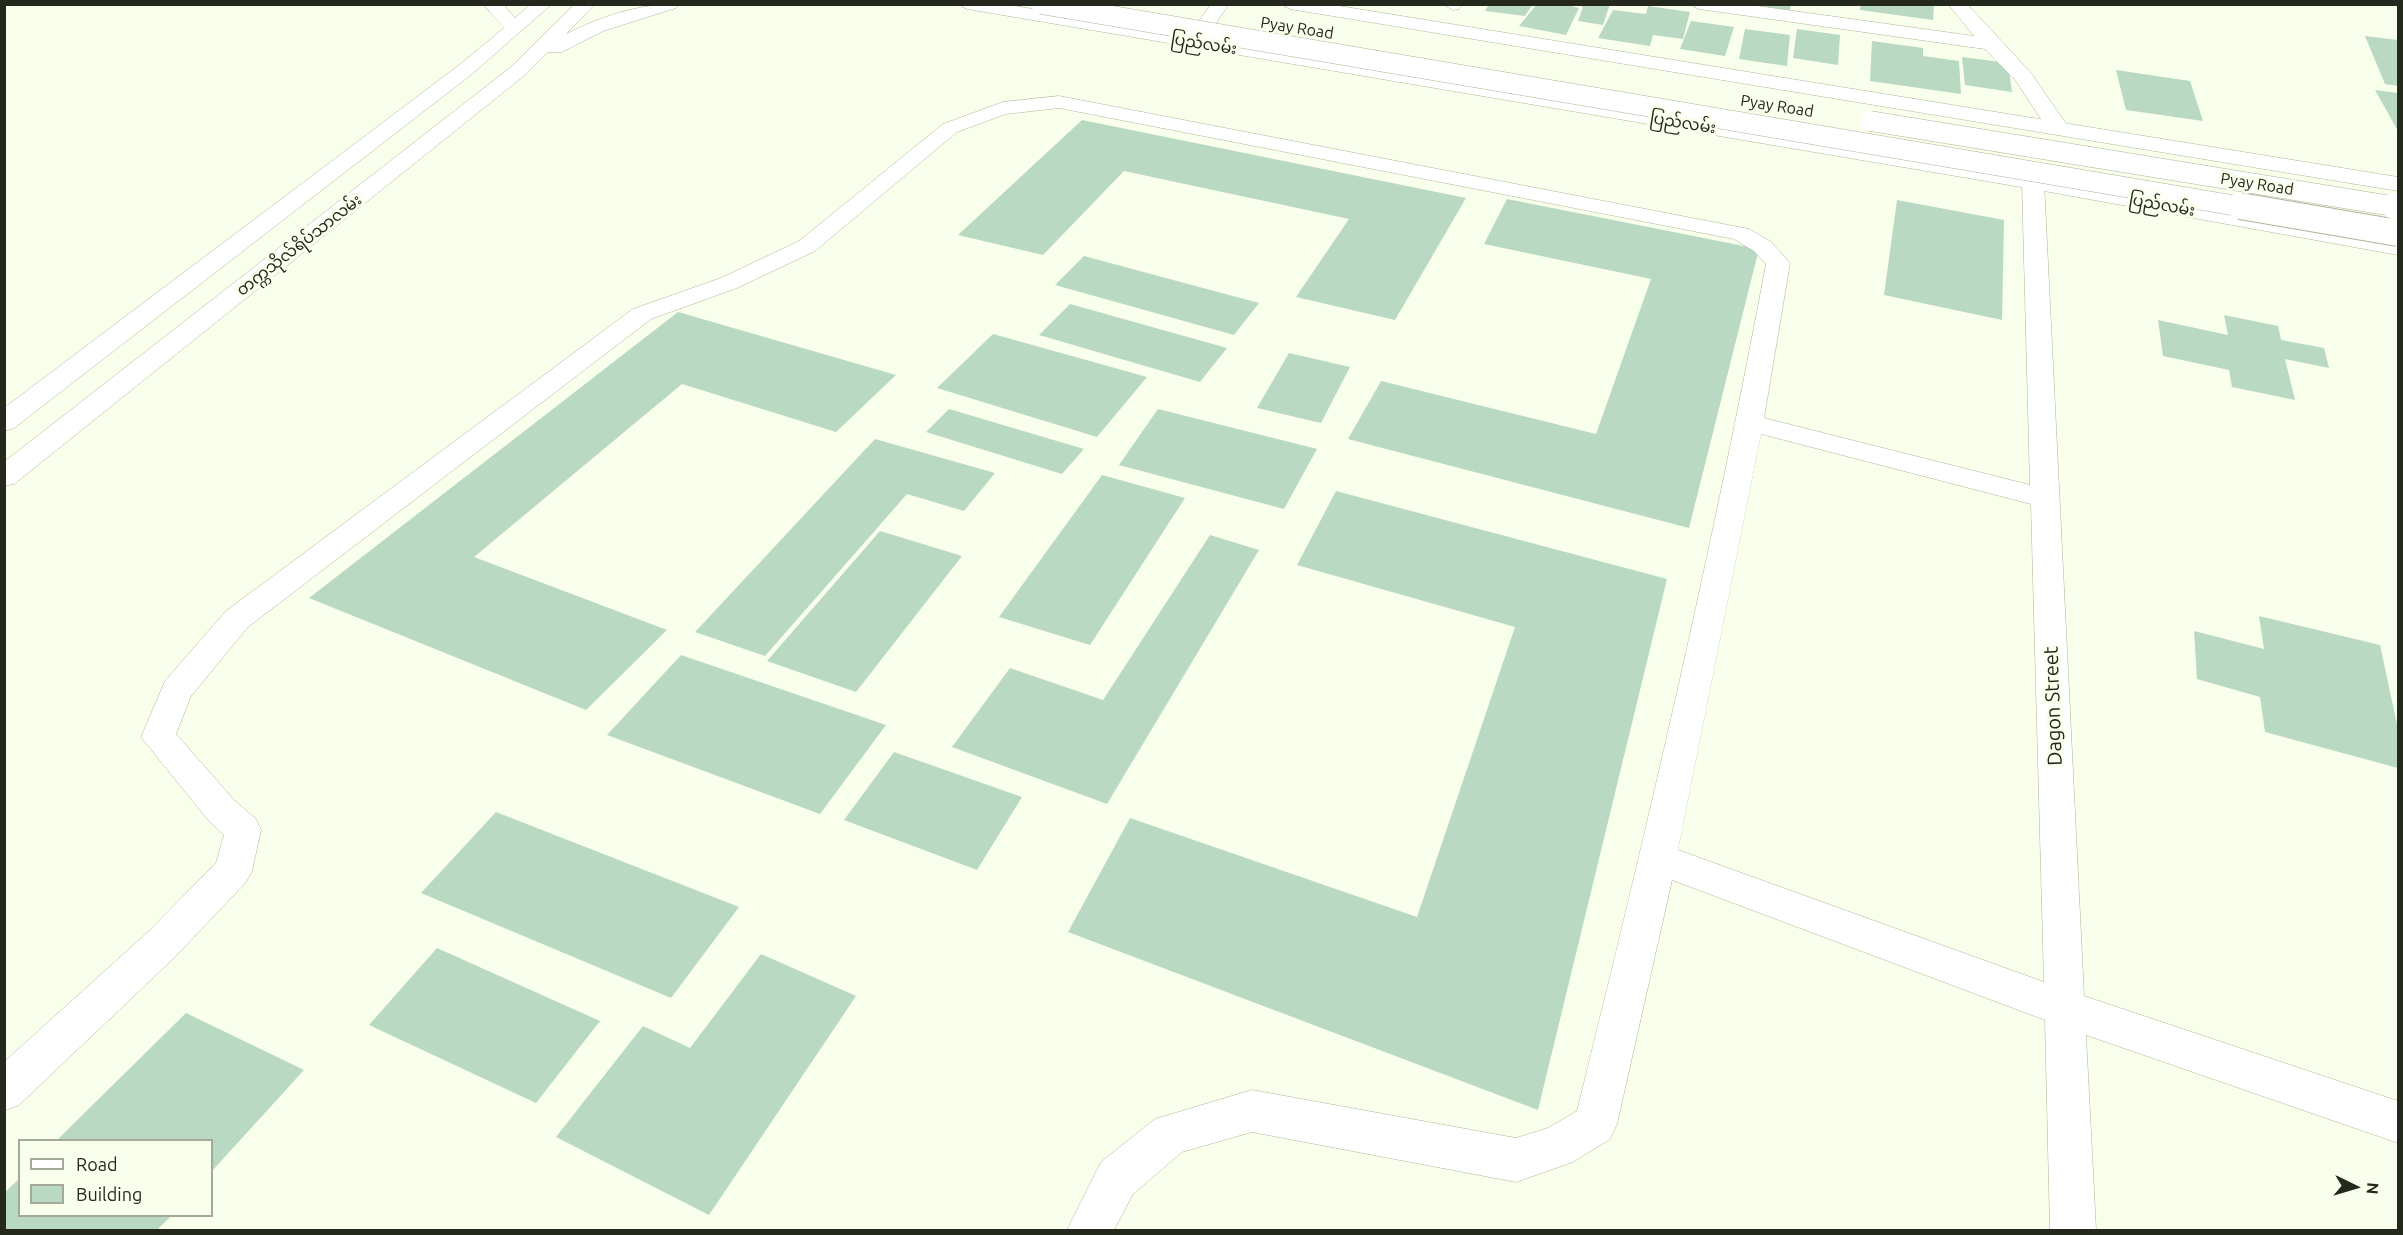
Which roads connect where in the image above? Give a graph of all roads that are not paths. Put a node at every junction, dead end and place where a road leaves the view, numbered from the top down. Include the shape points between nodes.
1 (492, 4) edge
2 (543, 4) edge
3 (586, 4) edge
4 (670, 4) edge
5 (967, 4) edge
6 (1041, 4) edge
7 (1155, 4) edge
8 (1220, 4) edge
9 (1290, 4) edge
10 (1699, 4) edge
11 (1957, 4) edge
12 (514, 28) junction
13 (1194, 42) junction
14 (1991, 44) junction
15 (1440, 51) dead end
16 (518, 71) junction
17 (1854, 118) dead end
18 (2058, 128) junction
19 (2033, 182) junction
20 (2398, 184) edge
21 (2398, 207) edge
22 (2398, 233) edge
23 (2398, 248) edge
24 (4, 422) edge
25 (1750, 423) junction
26 (4, 477) edge
27 (2046, 498) junction
28 (1658, 859) junction
29 (2063, 1008) junction
30 (4, 1091) edge
31 (2398, 1122) edge
32 (1090, 1230) edge
33 (2073, 1230) edge

1 - 12 main road
2 - 12 main road, တက္ကသိုလ်ရိပ်သာလမ်း
3 - 16 main road, တက္ကသိုလ်ရိပ်သာလမ်း
4 - 16 main road via 579,33
5 - 13 main road, ပြည်လမ်း
6 - 22 main road, ပြည်လမ်း, bridge
7 - 15 main road, Pyay Road
8 - 13 main road
9 - 18 main road, Pyay Road
10 - 14 main road
11 - 14 main road
12 - 24 main road, တက္ကသိုလ်ရိပ်သာလမ်း
13 - 19 main road, ပြည်လမ်း
14 - 18 main road via 2024,77
16 - 26 main road, တက္ကသိုလ်ရိပ်သာလမ်း
17 - 21 main road, Pyay Road, bridge
18 - 20 main road, Pyay Road
19 - 23 main road, ပြည်လမ်း
19 - 27 lane, Dagon Street
25 - 27 lane
25 - 28 lane
25 - 30 lane via 1778,262 1742,234 1059,102 1003,108 950,128 807,246 729,283 642,314 237,619 177,690 158,737 243,830 233,871 162,944
27 - 29 lane, Dagon Street
28 - 29 lane
28 - 32 lane via 1595,1124 1558,1147 1516,1160 1252,1111 1170,1134 1117,1178
29 - 31 lane
29 - 33 lane, Dagon Street

